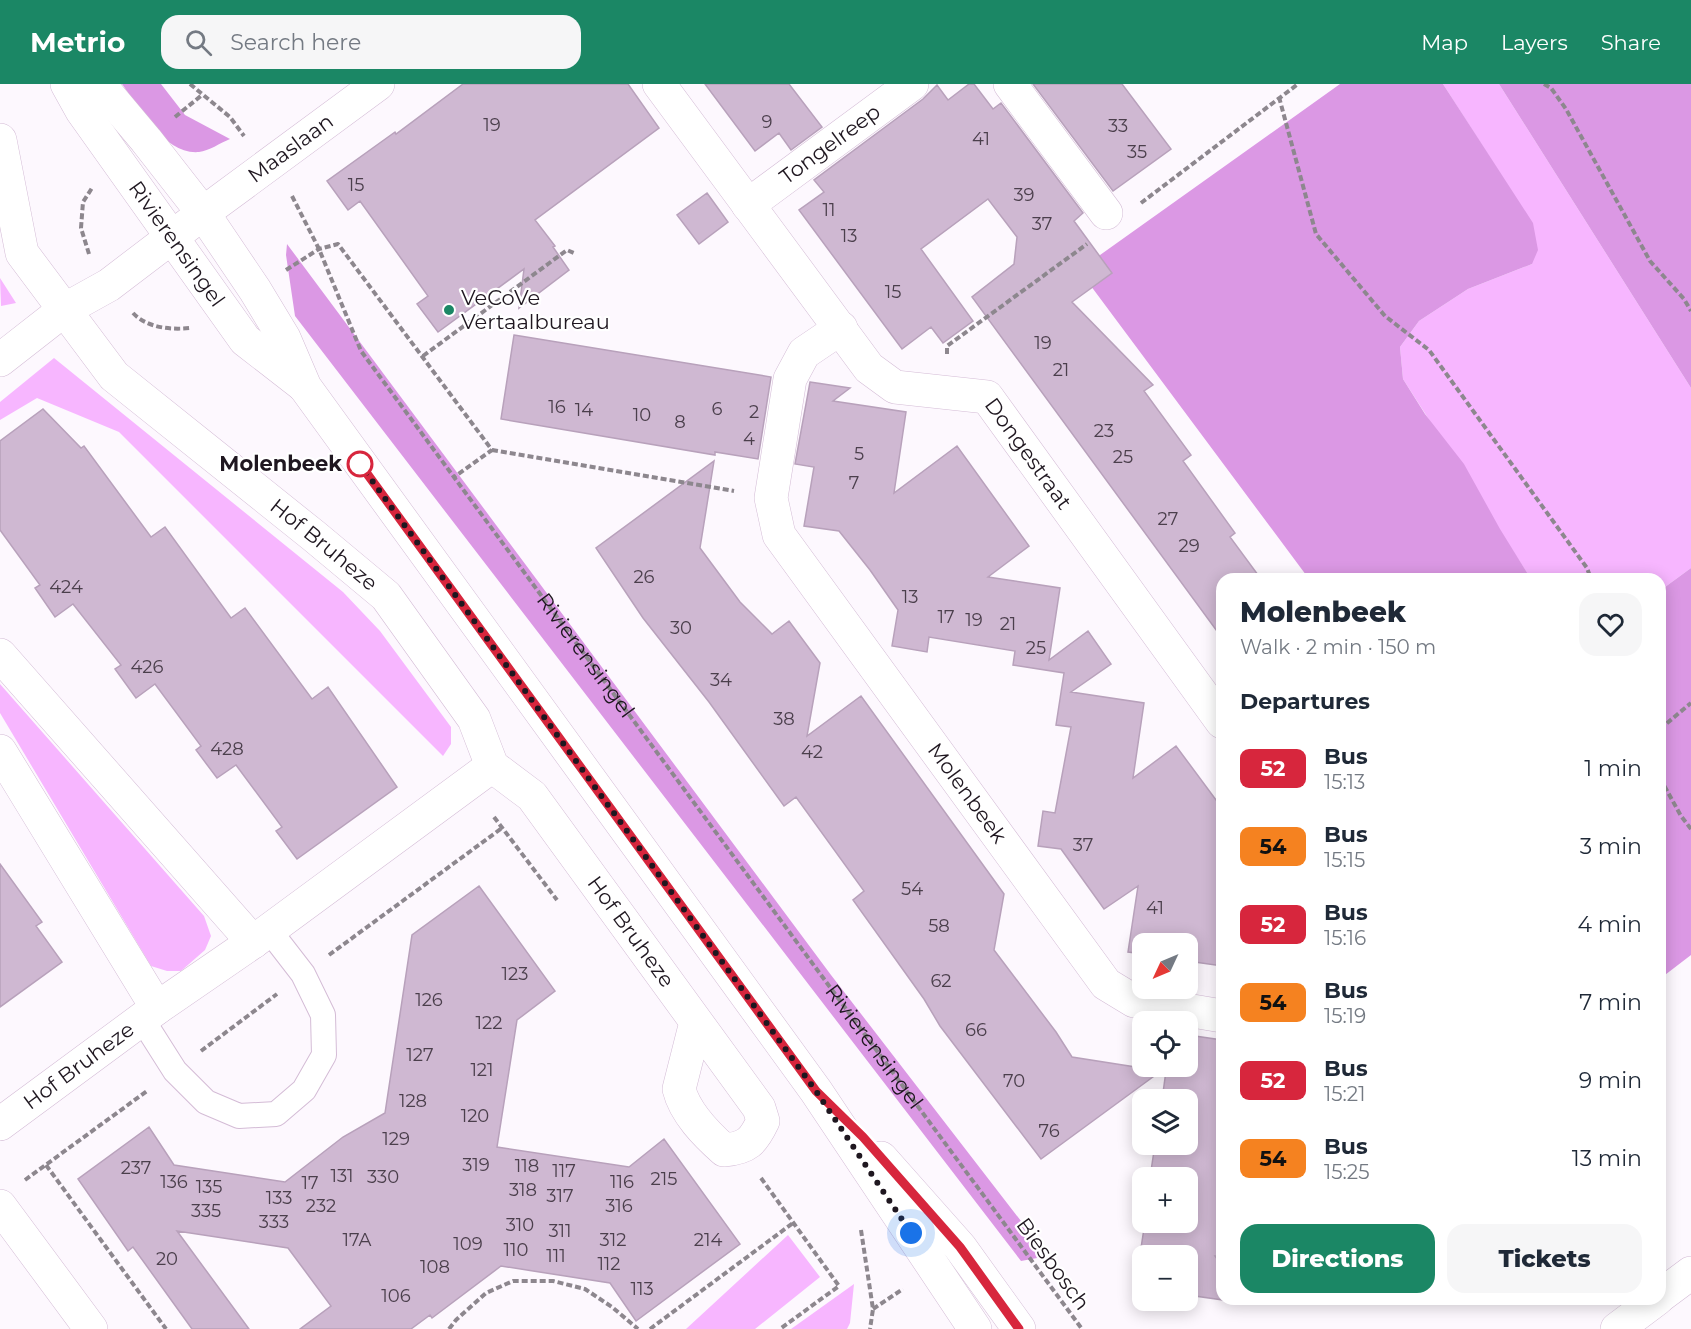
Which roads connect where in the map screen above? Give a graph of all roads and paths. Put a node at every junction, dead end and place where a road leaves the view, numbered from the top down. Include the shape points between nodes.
1 (67, 84) edge
2 (99, 84) edge
3 (190, 84) edge
4 (378, 84) edge
5 (659, 84) edge
6 (912, 84) edge
7 (1010, 84) edge
8 (1544, 84) edge
9 (1279, 97) dead end
10 (0, 140) edge
11 (267, 166) junction
12 (748, 205) junction
13 (203, 213) junction
14 (1106, 213) dead end
15 (172, 237) junction
16 (319, 249) junction
17 (574, 252) dead end
18 (63, 310) junction
19 (1691, 311) edge
20 (841, 328) junction
21 (423, 356) junction
22 (0, 360) edge
23 (305, 387) junction
24 (492, 450) junction
25 (454, 477) junction
26 (771, 498) junction
27 (1589, 573) edge
28 (0, 655) edge
29 (1691, 703) edge
30 (1216, 714) edge
31 (1666, 724) edge
32 (0, 751) edge
33 (492, 766) junction
34 (1666, 789) edge
35 (502, 828) dead end
36 (1691, 829) edge
37 (261, 936) junction
38 (303, 974) junction
39 (150, 1014) junction
40 (1216, 1015) edge
41 (696, 1022) junction
42 (175, 1071) junction
43 (816, 1091) junction
44 (0, 1124) edge
45 (740, 1148) junction
46 (46, 1165) junction
47 (9, 1196) edge
48 (1000, 1218) joint
49 (793, 1222) junction
50 (860, 1222) dead end
51 (1691, 1273) edge
52 (1666, 1292) edge
53 (998, 1299) junction
54 (1648, 1305) edge
55 (969, 1327) edge
56 (91, 1329) edge
57 (166, 1329) edge
58 (449, 1329) edge
59 (638, 1329) edge
60 (650, 1329) edge
61 (780, 1329) edge
62 (870, 1329) edge
63 (1019, 1329) edge
64 (1082, 1329) edge
65 (1617, 1329) edge

1 - 15 street, Rivierensingel
2 - 13 street, Rivierensingel
3 - 11 path, Rivierensingel via 230,117
4 - 11 street, Maaslaan
5 - 12 street, Dongestraat
6 - 12 street, Tongelreep
7 - 14 street
8 - 19 path via 1566,109 1650,261
9 - 27 path via 1317,234 1385,316 1430,350
10 - 18 street, Hof Bruheze via 22,253
11 - 13 street, Maaslaan
11 - 16 path, Rivierensingel via 295,200
12 - 20 street, Dongestraat
13 - 15 street, Maaslaan
13 - 23 street, Rivierensingel via 284,338
15 - 18 street via 109,285
15 - 23 street, Rivierensingel via 245,340
16 - 21 path via 338,244
16 - 25 path, Rivierensingel via 361,351
17 - 21 path via 567,250
18 - 22 street
18 - 33 street, Hof Bruheze via 114,376 386,596 474,719
20 - 26 street, Molenbeek via 804,353 790,379
20 - 30 street, Dongestraat via 869,368 895,387 987,397
21 - 24 path
23 - 43 street, Rivierensingel
24 - 25 path
24 - 26 path
25 - 48 path, Rivierensingel
26 - 40 street, Molenbeek via 779,535 1106,984 1134,1002
28 - 37 street
29 - 31 path
32 - 39 street
33 - 37 street, Hof Bruheze
33 - 41 street, Hof Bruheze via 532,796
34 - 36 path
35 - 38 path
37 - 38 lane
37 - 39 street, Hof Bruheze
38 - 42 path
38 - 42 lane via 323,1015 324,1055 304,1090 276,1114 239,1116 206,1101
39 - 42 lane
39 - 44 street, Hof Bruheze
41 - 45 street, Hof Bruheze via 759,1108 763,1121 755,1138
41 - 45 street via 679,1089 682,1100 724,1150
42 - 46 path
43 - 53 street, Rivierensingel via 863,1137 960,1247
43 - 55 street, Rivierensingel
45 - 49 path
46 - 47 path
46 - 57 path
47 - 56 street
48 - 64 path, Biesbosch
49 - 60 path
49 - 61 path via 839,1286
50 - 62 path via 873,1309
51 - 52 street
53 - 55 street, Rivierensingel
53 - 63 street, Rivierensingel
54 - 65 street
58 - 59 path via 486,1293 513,1281 553,1281 585,1289

